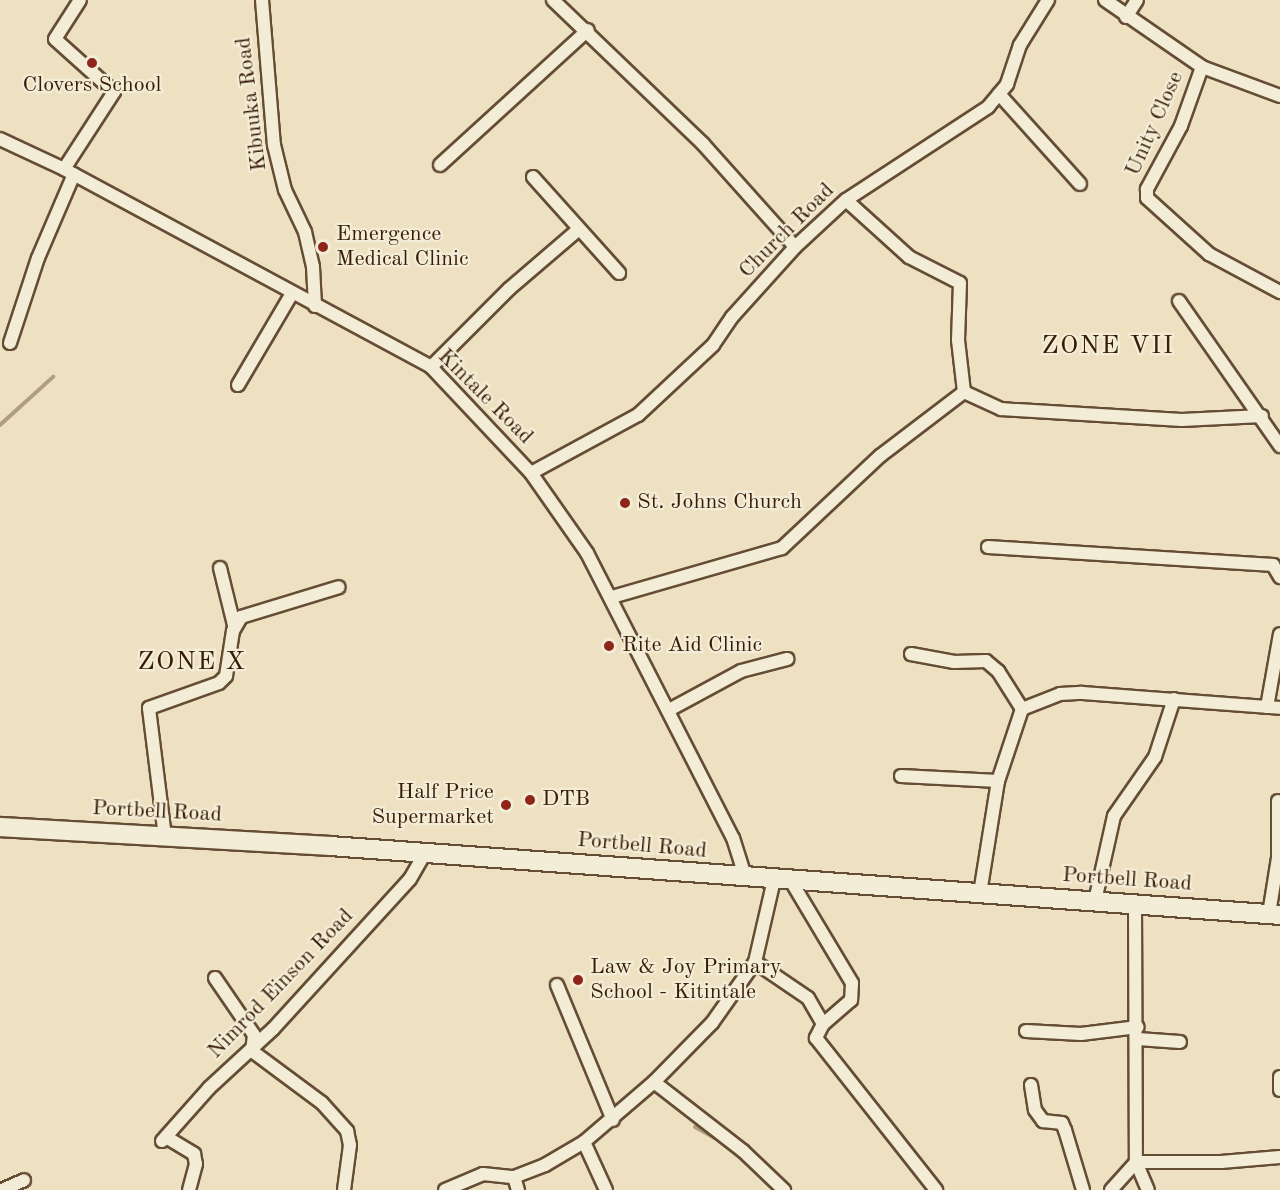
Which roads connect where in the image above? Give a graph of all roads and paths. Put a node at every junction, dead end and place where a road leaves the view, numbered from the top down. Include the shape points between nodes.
1 (80, 0) edge
2 (262, 0) edge
3 (554, 0) edge
4 (1048, 0) edge
5 (1105, 0) edge
6 (1137, 0) edge
7 (1126, 17) junction
8 (588, 30) junction
9 (1202, 67) junction
10 (999, 94) junction
11 (1280, 96) edge
12 (0, 139) edge
13 (440, 165) dead end
14 (69, 172) junction
15 (533, 177) dead end
16 (1080, 184) dead end
17 (846, 200) junction
18 (579, 229) junction
19 (795, 247) junction
20 (619, 273) dead end
21 (1280, 292) edge
22 (291, 295) junction
23 (1179, 301) dead end
24 (315, 306) junction
25 (10, 343) dead end
26 (431, 367) junction
27 (238, 385) dead end
28 (964, 393) junction
29 (1262, 416) junction
30 (1280, 446) edge
31 (531, 473) junction
32 (988, 548) dead end
33 (1280, 553) edge
34 (1273, 565) junction
35 (220, 568) dead end
36 (1280, 577) edge
37 (339, 587) dead end
38 (612, 597) junction
39 (234, 625) junction
40 (1280, 634) edge
41 (911, 654) dead end
42 (787, 659) dead end
43 (1174, 699) junction
44 (1267, 707) junction
45 (1280, 708) edge
46 (1022, 709) junction
47 (669, 710) junction
48 (901, 776) dead end
49 (998, 781) junction
50 (1278, 801) dead end
51 (0, 827) edge
52 (165, 837) junction
53 (425, 853) junction
54 (746, 879) junction
55 (783, 880) junction
56 (980, 894) junction
57 (1095, 901) junction
58 (1135, 904) junction
59 (1274, 915) edge
60 (754, 962) junction
61 (215, 978) dead end
62 (557, 985) dead end
63 (822, 1024) junction
64 (1026, 1031) dead end
65 (1138, 1033) junction
66 (1180, 1042) dead end
67 (252, 1051) junction
68 (1280, 1077) edge
69 (654, 1082) junction
70 (1031, 1084) dead end
71 (1280, 1090) edge
72 (613, 1120) junction
73 (584, 1142) junction
74 (1280, 1157) edge
75 (1136, 1161) junction
76 (514, 1177) junction
77 (24, 1180) dead end
78 (2, 1190) edge
79 (189, 1190) edge
80 (344, 1190) edge
81 (445, 1190) edge
82 (518, 1190) edge
83 (606, 1190) edge
84 (784, 1190) edge
85 (936, 1190) edge
86 (1083, 1190) edge
87 (1111, 1190) edge
88 (1148, 1190) edge

1 - 14 street via 56,39 114,92
2 - 24 street, Kibuuka Road via 274,145 285,190 304,232 313,267
3 - 8 street
4 - 10 street, Church Road via 1029,28
5 - 7 street
6 - 7 street
7 - 9 street
8 - 13 street
8 - 19 street via 703,144
9 - 11 street
9 - 21 street, Unity Close via 1181,126 1147,189 1147,198 1209,254
10 - 16 street
10 - 17 street, Church Road via 988,107
12 - 14 street, Kintale Road
14 - 22 street, Kintale Road
14 - 25 street
15 - 18 street
17 - 19 street, Church Road
17 - 28 street via 909,257 960,283 958,340
18 - 20 street
18 - 26 street via 509,289
19 - 31 street, Church Road via 732,317 713,345 669,389 638,414
22 - 24 street, Kintale Road
22 - 27 street
23 - 29 street
24 - 26 street, Kintale Road
26 - 31 street, Kintale Road
28 - 29 street via 1001,409 1182,420
28 - 38 street via 880,456 782,548
29 - 30 street
31 - 38 street, Kintale Road via 587,553
32 - 34 street
33 - 34 street
34 - 36 street
35 - 39 street
37 - 39 street via 241,617
38 - 47 street, Kintale Road
39 - 52 street via 226,676 219,684 149,708
40 - 44 street
41 - 46 street via 954,662 986,661 998,671
42 - 47 street via 741,671
43 - 44 street
43 - 46 street via 1060,693
43 - 57 street via 1155,757 1114,816
44 - 45 street
46 - 49 street
47 - 54 street, Kintale Road via 733,838
48 - 49 street
49 - 56 street
50 - 59 street
51 - 52 main road, Portbell Road
52 - 53 main road, Portbell Road
53 - 54 main road, Portbell Road
53 - 67 street, Nimrod Einson Road via 410,879
54 - 55 main road, Portbell Road
55 - 56 main road, Portbell Road
55 - 60 street
55 - 63 street via 852,983 851,1000
56 - 57 main road, Portbell Road
57 - 58 main road, Portbell Road
58 - 59 main road, Portbell Road
58 - 65 street
60 - 63 street via 808,998
60 - 69 street via 712,1023
61 - 67 street via 254,1035
62 - 72 street
63 - 85 street via 816,1038
64 - 65 street
65 - 66 street
65 - 75 street
67 - 79 street, Nimrod Einson Road via 209,1088 164,1139 194,1155 196,1164
67 - 80 street via 322,1103 347,1131 350,1145
68 - 71 street
69 - 72 street
69 - 84 street via 743,1151
70 - 86 street via 1035,1110 1043,1121 1062,1124 1065,1130
72 - 73 street
73 - 76 street
73 - 83 street
74 - 75 street via 1221,1162
75 - 87 street
75 - 88 street
76 - 81 street via 483,1174
76 - 82 street
77 - 78 street

